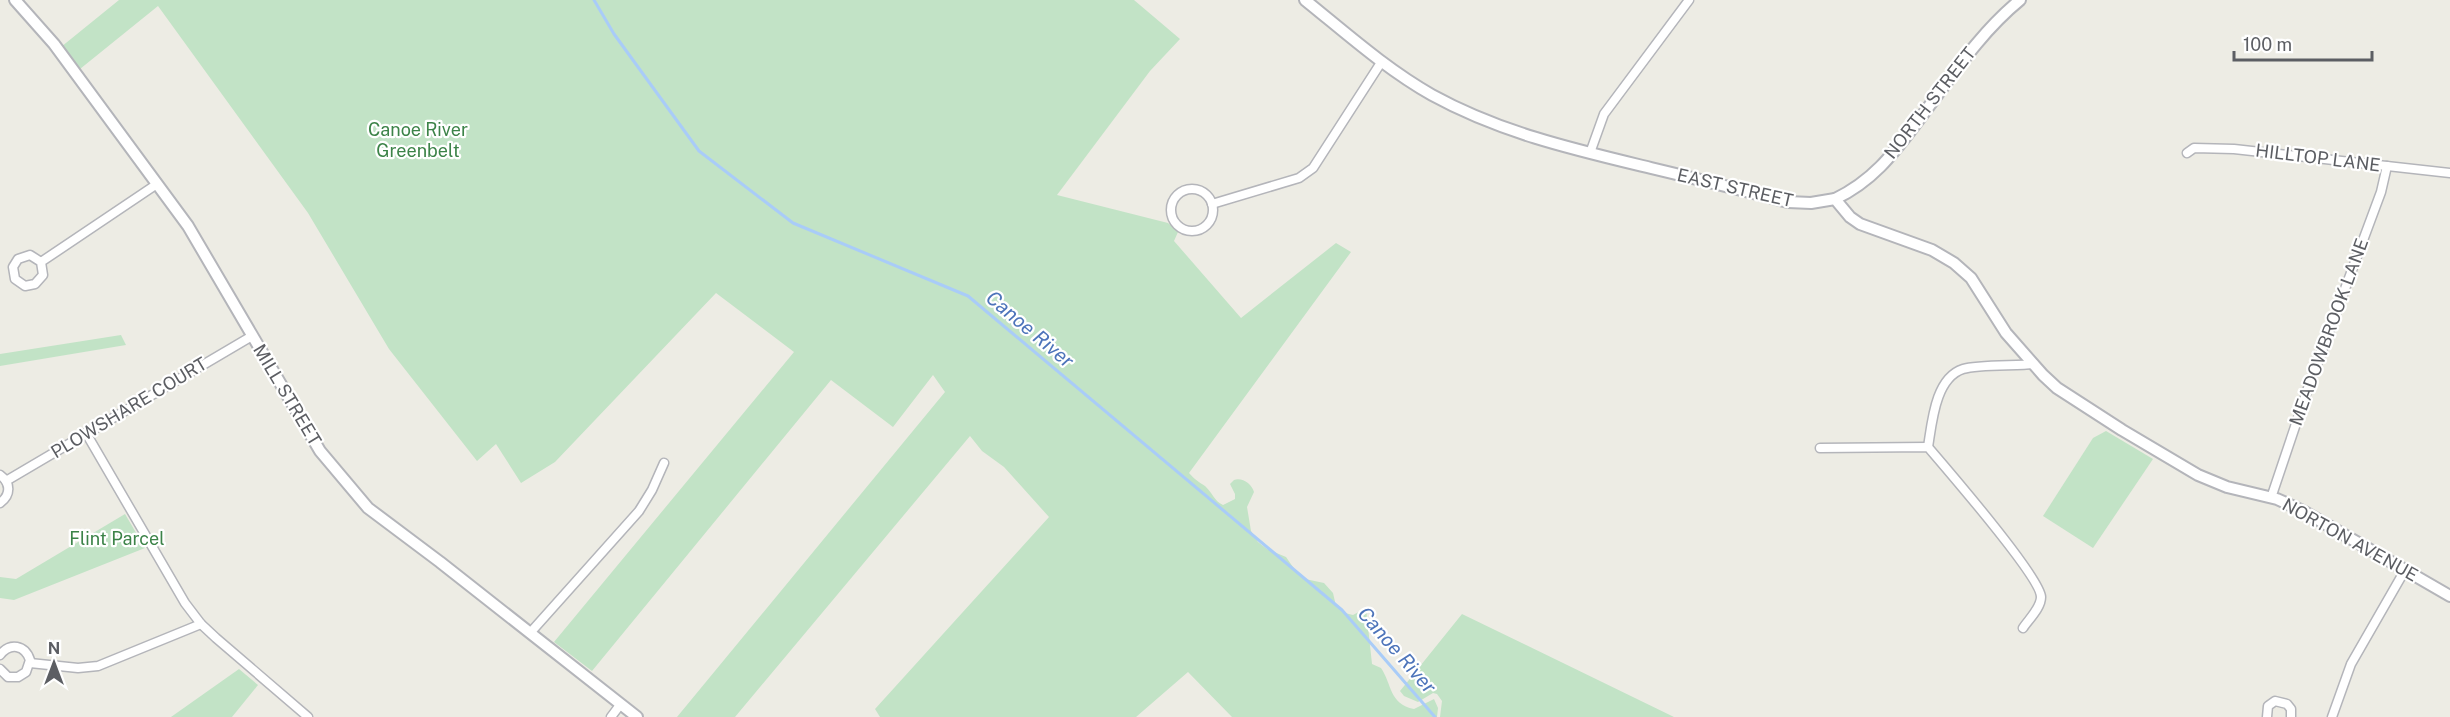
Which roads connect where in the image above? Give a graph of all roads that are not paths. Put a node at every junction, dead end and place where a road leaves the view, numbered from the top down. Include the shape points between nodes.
1 (15, 0) edge
2 (1305, 0) edge
3 (1689, 0) edge
4 (2020, 0) edge
5 (1382, 61) junction
6 (1590, 153) junction
7 (2187, 153) dead end
8 (2387, 166) junction
9 (2450, 173) edge
10 (157, 184) junction
11 (1835, 199) junction
12 (1212, 204) junction
13 (41, 262) dead end
14 (252, 336) junction
15 (2034, 364) junction
16 (86, 433) junction
17 (1928, 447) junction
18 (1820, 448) dead end
19 (664, 463) dead end
20 (3, 478) edge
21 (2271, 498) junction
22 (0, 503) edge
23 (2405, 570) junction
24 (2450, 596) edge
25 (201, 624) junction
26 (2023, 628) dead end
27 (530, 633) junction
28 (0, 655) edge
29 (30, 663) junction
30 (0, 669) edge
31 (620, 705) junction
32 (309, 717) edge
33 (611, 717) edge
34 (637, 717) edge
35 (2267, 717) edge
36 (2294, 717) edge
37 (2332, 717) edge

1 - 10 street, MILL STREET via 54,44
2 - 5 street, EAST STREET
3 - 6 street via 1604,114
4 - 11 street, NORTH STREET via 1976,44 1879,170 1856,189
5 - 6 street, EAST STREET via 1434,96 1491,123
5 - 12 street via 1313,168 1299,178
6 - 11 street, EAST STREET via 1788,202
7 - 8 street, HILLTOP LANE via 2194,148 2234,149
8 - 9 street, HILLTOP LANE
8 - 21 street, MEADOWBROOK LANE
10 - 13 street
10 - 14 street, MILL STREET via 188,226
11 - 15 street via 1860,224 1932,250 1962,270 1981,291 2006,333
12 - 12 street via 1203,193 1189,190 1177,196 1172,216 1180,227 1198,230 1209,222
14 - 16 street, PLOWSHARE COURT
14 - 27 street, MILL STREET via 320,451 368,508
15 - 17 street via 1973,367 1951,376 1938,400
15 - 21 street, NORTON AVENUE via 2057,388 2168,459 2213,481
16 - 20 street, PLOWSHARE COURT
16 - 25 street
17 - 18 street
17 - 26 street via 2036,583 2041,595 2039,605
19 - 27 street via 639,511
20 - 22 street, PLOWSHARE COURT via 8,494
21 - 23 street, NORTON AVENUE via 2303,511
23 - 24 street, NORTON AVENUE
23 - 37 street via 2351,664
25 - 29 street via 98,666
25 - 32 street
27 - 31 street, MILL STREET
28 - 29 street via 9,647 20,647
29 - 30 street via 18,677 8,677
31 - 33 street
31 - 34 street, MILL STREET
35 - 36 street via 2268,706 2275,701 2287,704

